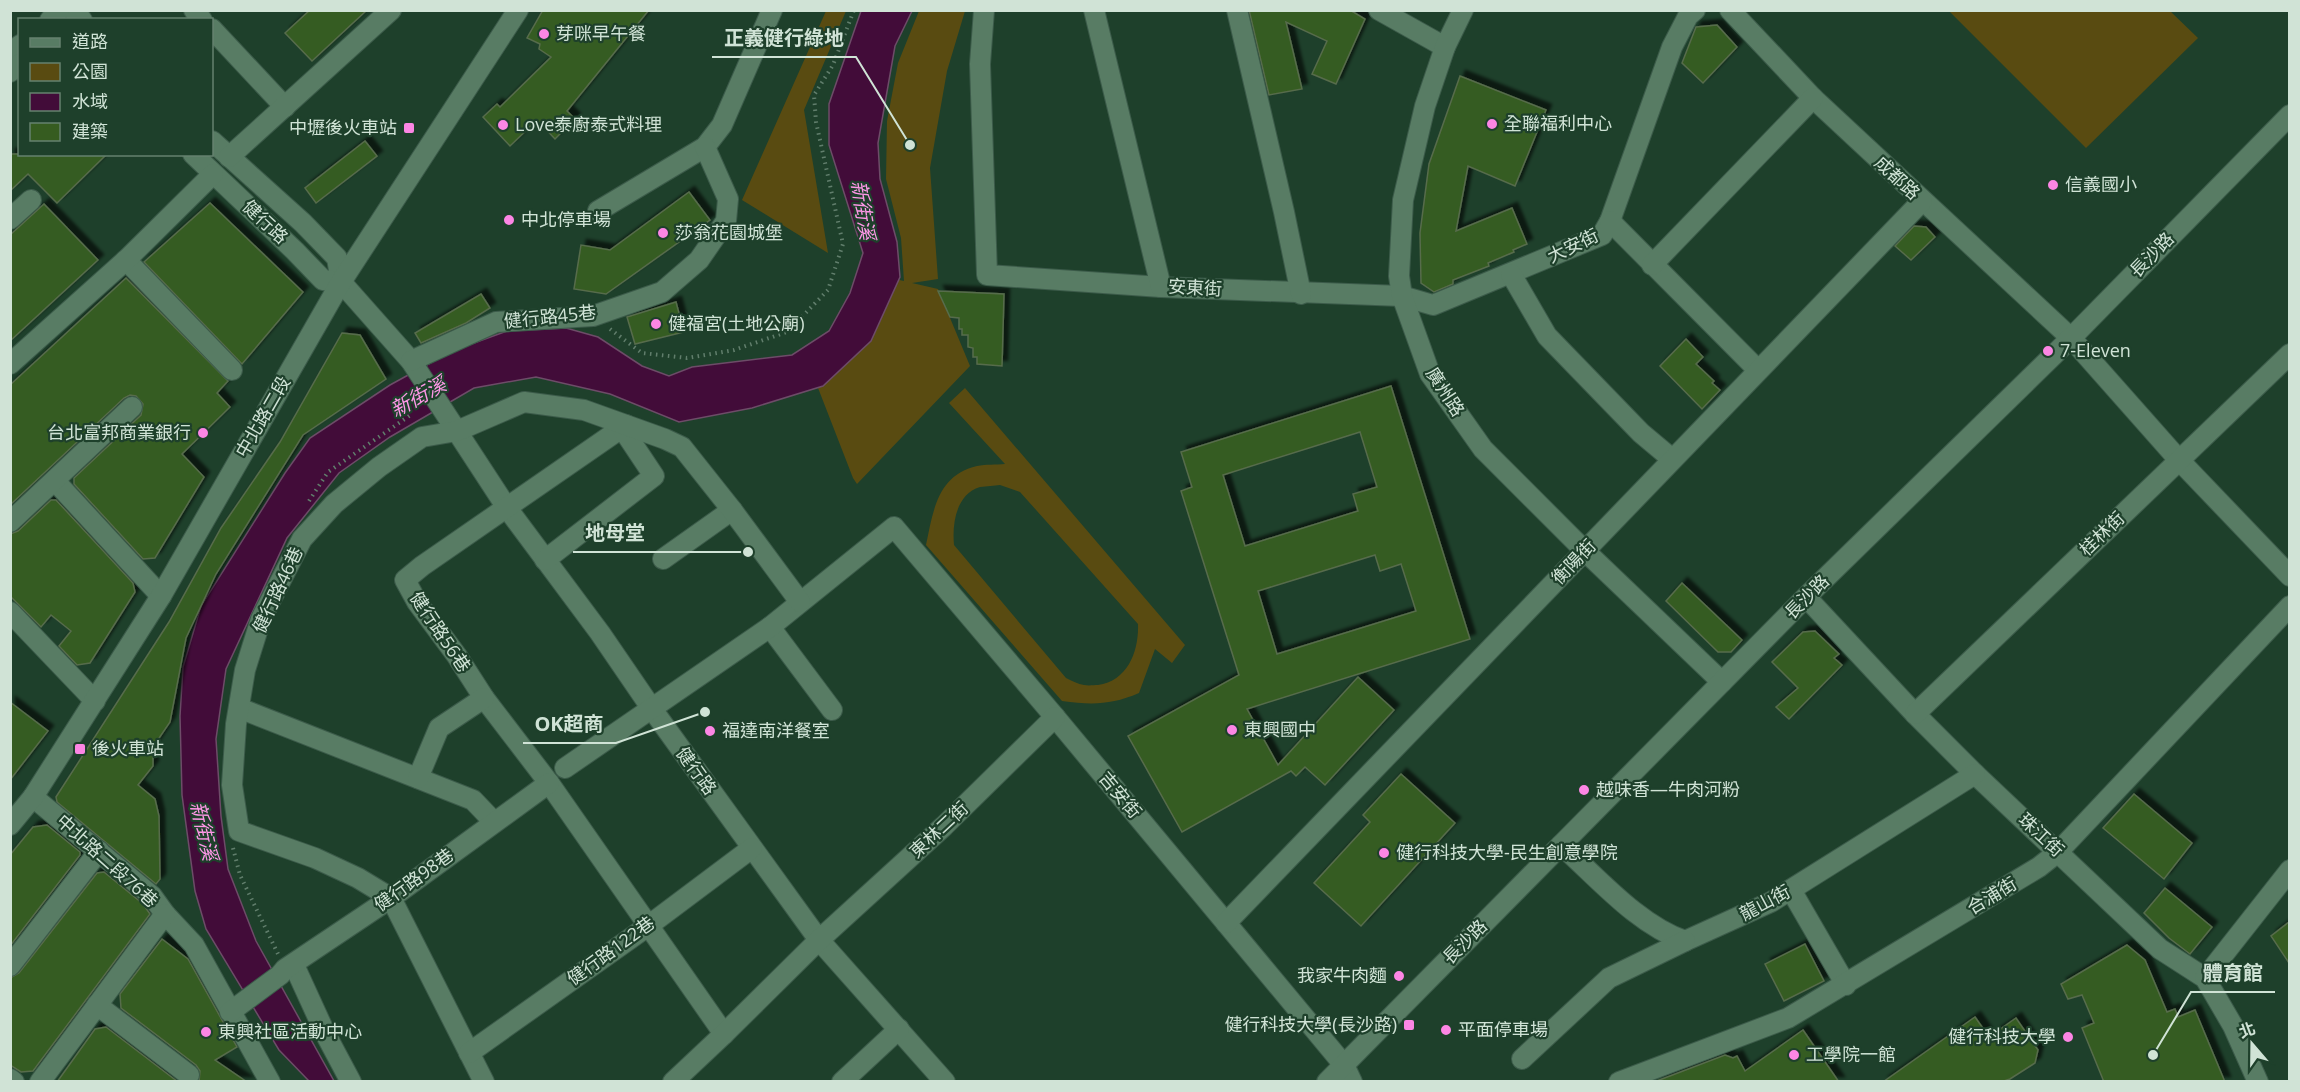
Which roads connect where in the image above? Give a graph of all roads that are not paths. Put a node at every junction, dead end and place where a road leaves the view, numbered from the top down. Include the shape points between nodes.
1 (392, 10) edge
2 (518, 10) edge
3 (772, 10) edge
4 (984, 10) edge
5 (1094, 10) edge
6 (1237, 10) edge
7 (1378, 10) edge
8 (1463, 10) edge
9 (1695, 10) edge
10 (1730, 10) edge
11 (213, 30) edge
12 (1446, 47) junction
13 (1813, 98) junction
14 (285, 107) junction
15 (2289, 115) edge
16 (213, 142) edge
17 (705, 147) junction
18 (195, 156) edge
19 (229, 157) junction
20 (213, 174) junction
21 (31, 200) dead end
22 (1922, 201) junction
23 (598, 211) dead end
24 (10, 219) edge
25 (1610, 221) junction
26 (126, 260) junction
27 (1652, 265) junction
28 (1510, 274) junction
29 (340, 282) junction
30 (1161, 287) junction
31 (1300, 294) junction
32 (1402, 296) junction
33 (2071, 338) junction
34 (2289, 354) edge
35 (10, 364) edge
36 (412, 364) junction
37 (232, 370) dead end
38 (1758, 370) junction
39 (132, 407) dead end
40 (452, 423) junction
41 (624, 427) junction
42 (1672, 459) junction
43 (2179, 460) junction
44 (55, 481) junction
45 (507, 508) junction
46 (732, 510) junction
47 (10, 522) edge
48 (1585, 551) junction
49 (663, 559) dead end
50 (545, 560) junction
51 (2289, 576) edge
52 (160, 596) junction
53 (1806, 597) junction
54 (800, 602) junction
55 (2289, 606) edge
56 (10, 612) edge
57 (770, 627) junction
58 (1722, 682) junction
59 (484, 698) junction
60 (95, 701) junction
61 (239, 708) junction
62 (652, 709) junction
63 (832, 710) dead end
64 (1915, 714) junction
65 (1055, 717) junction
66 (565, 768) dead end
67 (1975, 774) junction
68 (418, 778) junction
69 (549, 783) junction
70 (33, 797) junction
71 (494, 822) junction
72 (10, 825) edge
73 (1561, 844) junction
74 (752, 848) junction
75 (99, 851) junction
76 (2058, 852) junction
77 (2289, 870) edge
78 (1791, 890) junction
79 (391, 898) junction
80 (165, 914) junction
81 (1226, 923) junction
82 (648, 926) junction
83 (819, 940) junction
84 (1685, 941) junction
85 (10, 966) edge
86 (286, 970) junction
87 (2205, 978) junction
88 (1846, 985) junction
89 (97, 1005) junction
90 (236, 1008) junction
91 (899, 1029) junction
92 (724, 1034) junction
93 (469, 1053) junction
94 (1522, 1059) dead end
95 (1348, 1073) edge
96 (189, 1075) dead end
97 (40, 1082) edge
98 (270, 1082) edge
99 (351, 1082) edge
100 (484, 1082) edge
101 (673, 1082) edge
102 (842, 1082) edge
103 (945, 1082) edge
104 (1327, 1082) edge
105 (1619, 1082) edge
106 (2258, 1082) edge

1 - 14 street
2 - 29 street, 中北路二段
3 - 17 street via 722,125
4 - 30 street, 安東街 via 981,64 987,275
5 - 30 street
6 - 31 street
7 - 12 street
8 - 12 street, 廣州路
9 - 25 street via 1671,47
10 - 13 street, 成都路
11 - 14 street
12 - 32 street, 廣州路 via 1425,106 1403,200 1399,276
13 - 22 street, 成都路
13 - 27 street
14 - 19 street
15 - 33 street, 長沙路
16 - 19 street, 健行路
17 - 23 street
17 - 36 street, 健行路45巷 via 728,199 726,221 699,260 662,292 593,316 496,322
18 - 20 street, 健行路
19 - 29 street, 健行路 via 338,258
20 - 26 street
20 - 29 street, 健行路 via 323,280
21 - 24 street
22 - 33 street, 成都路
22 - 38 street, 衡陽街
25 - 27 street, 大安街
25 - 28 street, 大安街 via 1602,235
26 - 35 street
26 - 37 street
27 - 38 street, 大安街
28 - 32 street, 大安街 via 1433,304
28 - 42 street via 1547,336 1641,433
29 - 36 street, 健行路
29 - 52 street, 中北路二段
30 - 31 street, 安東街
31 - 32 street, 安東街
32 - 48 street, 廣州路 via 1430,374 1483,449
33 - 43 street, 成都路
33 - 53 street, 長沙路
34 - 43 street, 桂林街
36 - 40 street, 健行路
38 - 42 street, 衡陽街
39 - 44 street
40 - 41 street, 健行路46巷 via 524,402 584,410
40 - 45 street, 健行路
40 - 61 street, 健行路46巷 via 422,437 379,467 334,504 302,539 261,619 245,670
41 - 45 street
41 - 46 street, 健行路46巷 via 682,447
41 - 50 street via 654,476
42 - 48 street, 衡陽街
43 - 51 street, 成都路
43 - 64 street, 桂林街
44 - 47 street
44 - 52 street
45 - 50 street, 健行路
45 - 59 street, 健行路56巷 via 405,580
46 - 49 street
46 - 54 street, 健行路46巷
48 - 58 street, 廣州路
48 - 81 street, 衡陽街
50 - 62 street, 健行路
52 - 60 street, 中北路二段
53 - 58 street, 長沙路
53 - 64 street, 珠江街
54 - 57 street
54 - 65 street, 吉安街 via 894,527
55 - 76 street, 合浦街
56 - 60 street
57 - 62 street
57 - 63 street
58 - 73 street, 長沙路
59 - 68 street via 439,729
59 - 69 street, 健行路56巷
60 - 70 street, 中北路二段
61 - 68 street
61 - 79 street, 健行路46巷 via 232,784 236,839 315,858
62 - 66 street
62 - 74 street, 健行路
64 - 67 street, 珠江街
65 - 81 street, 吉安街
65 - 83 street, 東林二街
67 - 76 street, 珠江街
67 - 78 street, 龍山街
68 - 71 street via 473,800
69 - 71 street, 健行路98巷
69 - 82 street, 健行路56巷
70 - 72 street, 中北路二段
70 - 75 street, 中北路二段76巷
71 - 79 street, 健行路98巷
73 - 84 street via 1633,910 1666,934
73 - 95 street, 長沙路
74 - 82 street, 健行路122巷
74 - 83 street, 健行路
75 - 80 street, 中北路二段76巷 via 152,896
75 - 85 street
76 - 87 street, 珠江街 via 2160,949
76 - 88 street, 合浦街
77 - 87 street
78 - 84 street, 龍山街
78 - 88 street
79 - 86 street, 健行路98巷
79 - 93 street
80 - 89 street
80 - 90 street, 中北路二段76巷 via 194,945
81 - 95 street, 吉安街
82 - 92 street, 健行路56巷
82 - 93 street, 健行路122巷
83 - 91 street, 健行路
83 - 92 street, 東林二街
84 - 94 street, 龍山街 via 1609,978
86 - 90 street, 健行路98巷
86 - 99 street
87 - 106 street, 珠江街 via 2233,1026
88 - 105 street, 合浦街 via 1788,1018
89 - 96 street
89 - 97 street
90 - 98 street, 中北路二段76巷
91 - 102 street
91 - 103 street, 健行路
92 - 101 street, 東林二街
93 - 100 street
95 - 104 street, 長沙路

